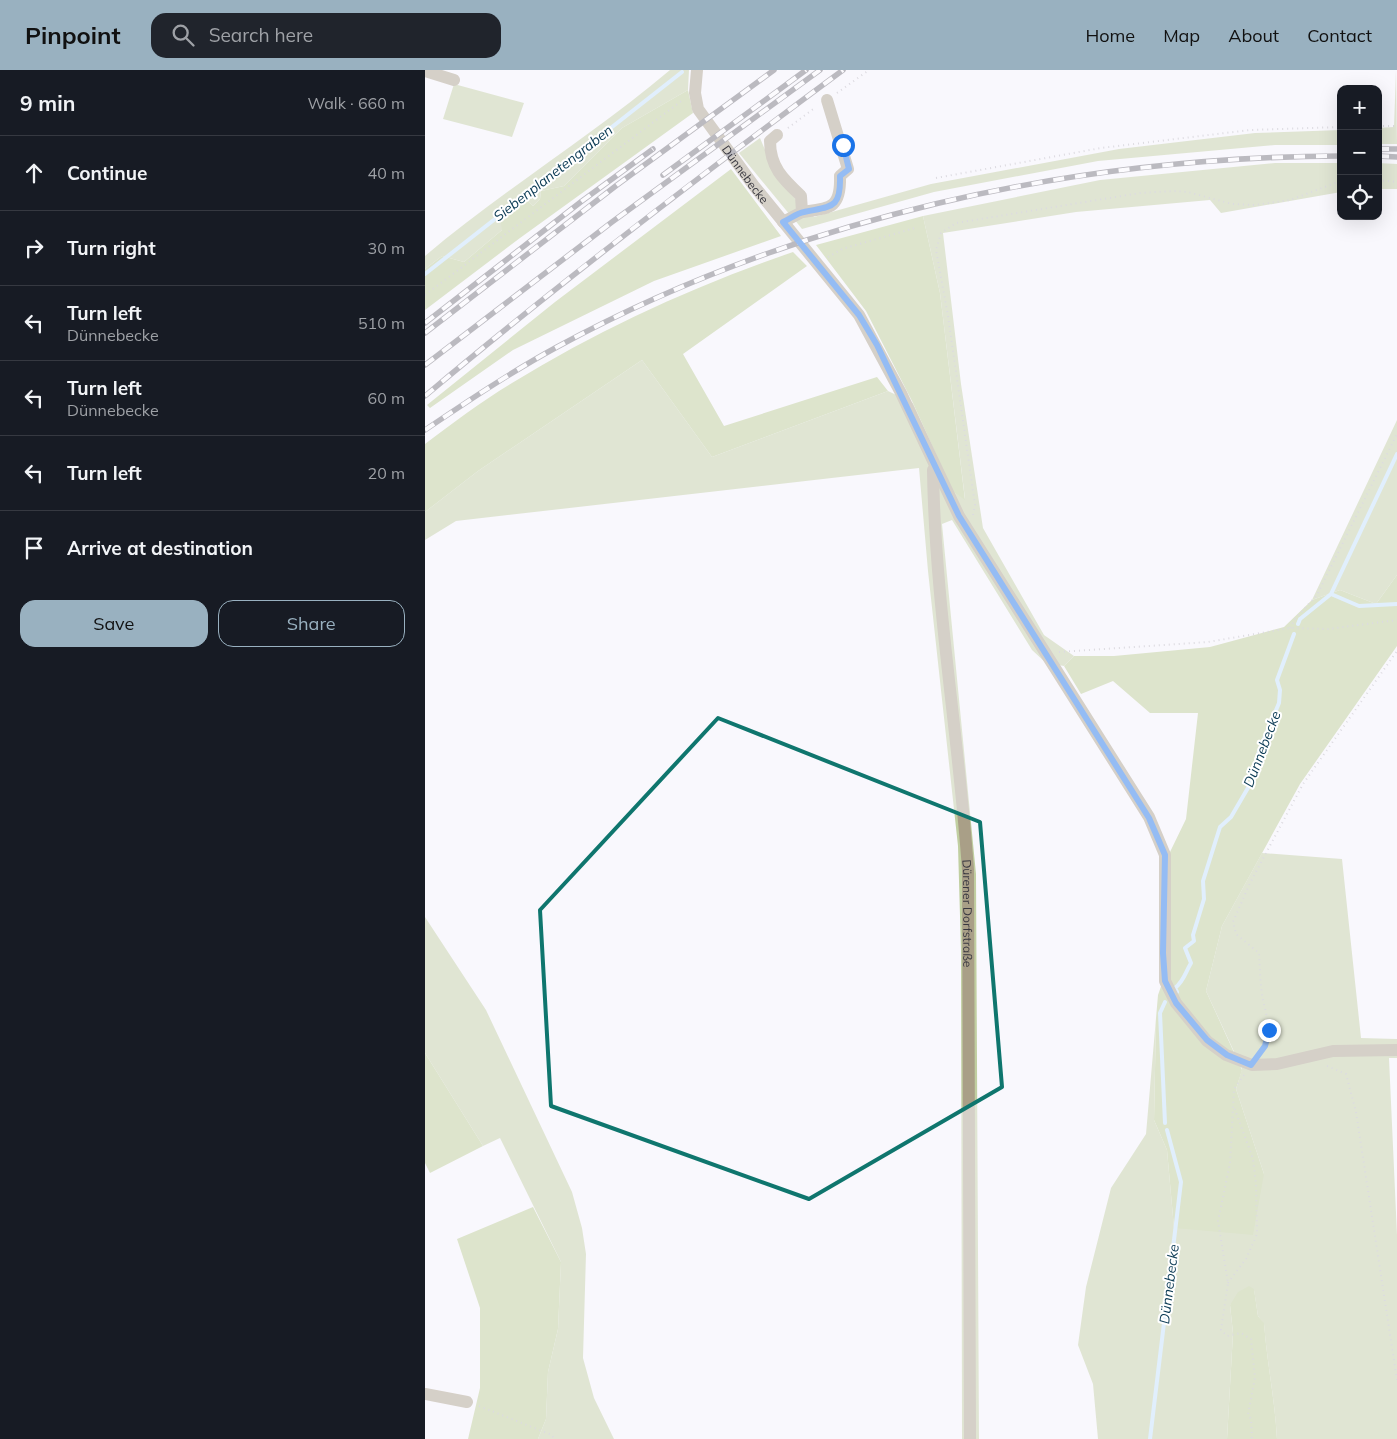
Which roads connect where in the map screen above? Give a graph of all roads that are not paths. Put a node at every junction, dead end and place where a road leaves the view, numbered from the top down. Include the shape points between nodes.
1 (697, 70) edge
2 (425, 71) edge
3 (454, 80) dead end
4 (827, 100) dead end
5 (777, 135) dead end
6 (802, 212) junction
7 (783, 222) junction
8 (933, 465) junction
9 (1397, 1050) edge
10 (425, 1394) edge
11 (467, 1402) road end
12 (970, 1439) edge

1 - 7 street, Dünnebecke via 695,93 699,109
2 - 3 street
4 - 6 street via 849,169 840,176 841,192 837,202 830,207
5 - 6 street via 770,141 770,152 777,172 801,196
6 - 7 street
7 - 8 street, Dünnebecke via 863,323 901,393
8 - 9 street, Dünnebecke via 963,524 1142,804 1163,845 1167,870 1163,953 1165,981 1176,1003 1207,1040 1227,1055 1251,1065 1277,1064 1333,1051
8 - 12 street, Dürener Dorfstraße via 935,546 963,795 968,870
10 - 11 street

